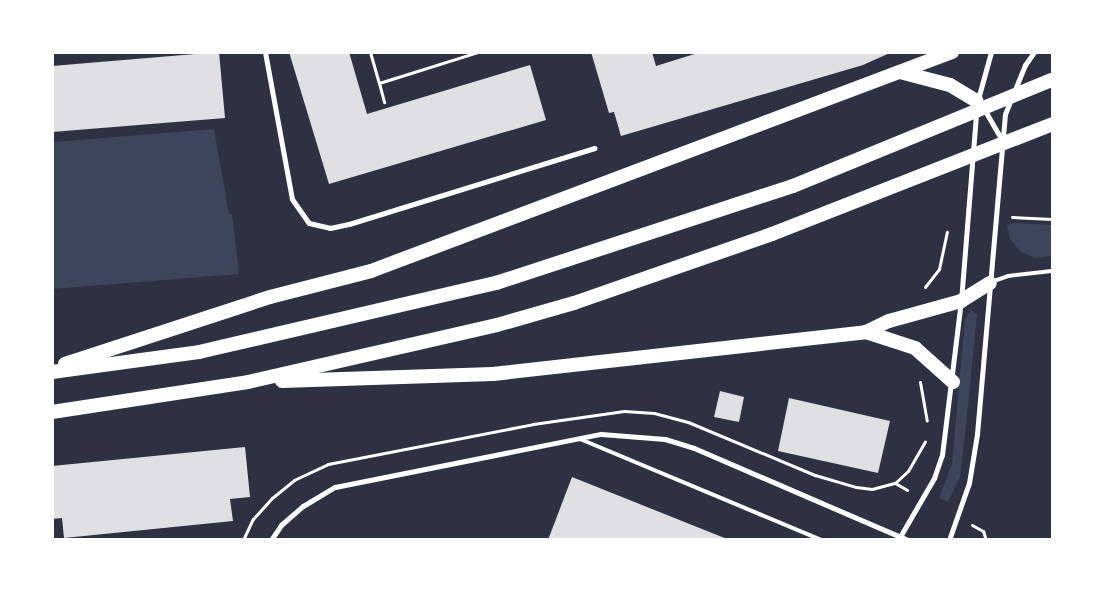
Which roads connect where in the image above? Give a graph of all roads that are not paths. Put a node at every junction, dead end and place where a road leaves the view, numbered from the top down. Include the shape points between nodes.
1 (265, 52) edge
2 (952, 52) edge
3 (991, 52) edge
4 (1034, 52) edge
5 (900, 72) junction
6 (1052, 80) edge
7 (977, 101) junction
8 (1052, 124) edge
9 (1002, 139) junction
10 (595, 148) dead end
11 (1052, 271) edge
12 (990, 283) junction
13 (961, 301) junction
14 (866, 332) junction
15 (52, 371) edge
16 (248, 382) junction
17 (953, 382) junction
18 (52, 412) edge
19 (578, 438) junction
20 (901, 535) junction
21 (271, 540) edge
22 (822, 540) edge
23 (908, 540) edge
24 (948, 540) edge

1 - 10 street via 292,198 309,223 330,228 349,224
2 - 5 highway
3 - 7 street
4 - 9 street via 1013,91
5 - 7 highway via 936,81
5 - 15 highway via 371,271 270,297
6 - 15 highway via 793,186 496,283 199,352
7 - 9 street via 992,116
7 - 13 street
8 - 16 highway via 862,201 574,303 497,325
9 - 12 street
11 - 12 lane via 1008,276
12 - 13 highway
12 - 24 street via 969,483
13 - 14 highway via 889,321
13 - 17 street
14 - 16 highway via 493,374
14 - 17 highway via 915,348
16 - 18 highway
17 - 20 street via 942,455 934,478
19 - 20 street via 600,434 665,439 694,448
19 - 21 street via 335,487 302,506 281,525
19 - 22 lane
20 - 23 street

